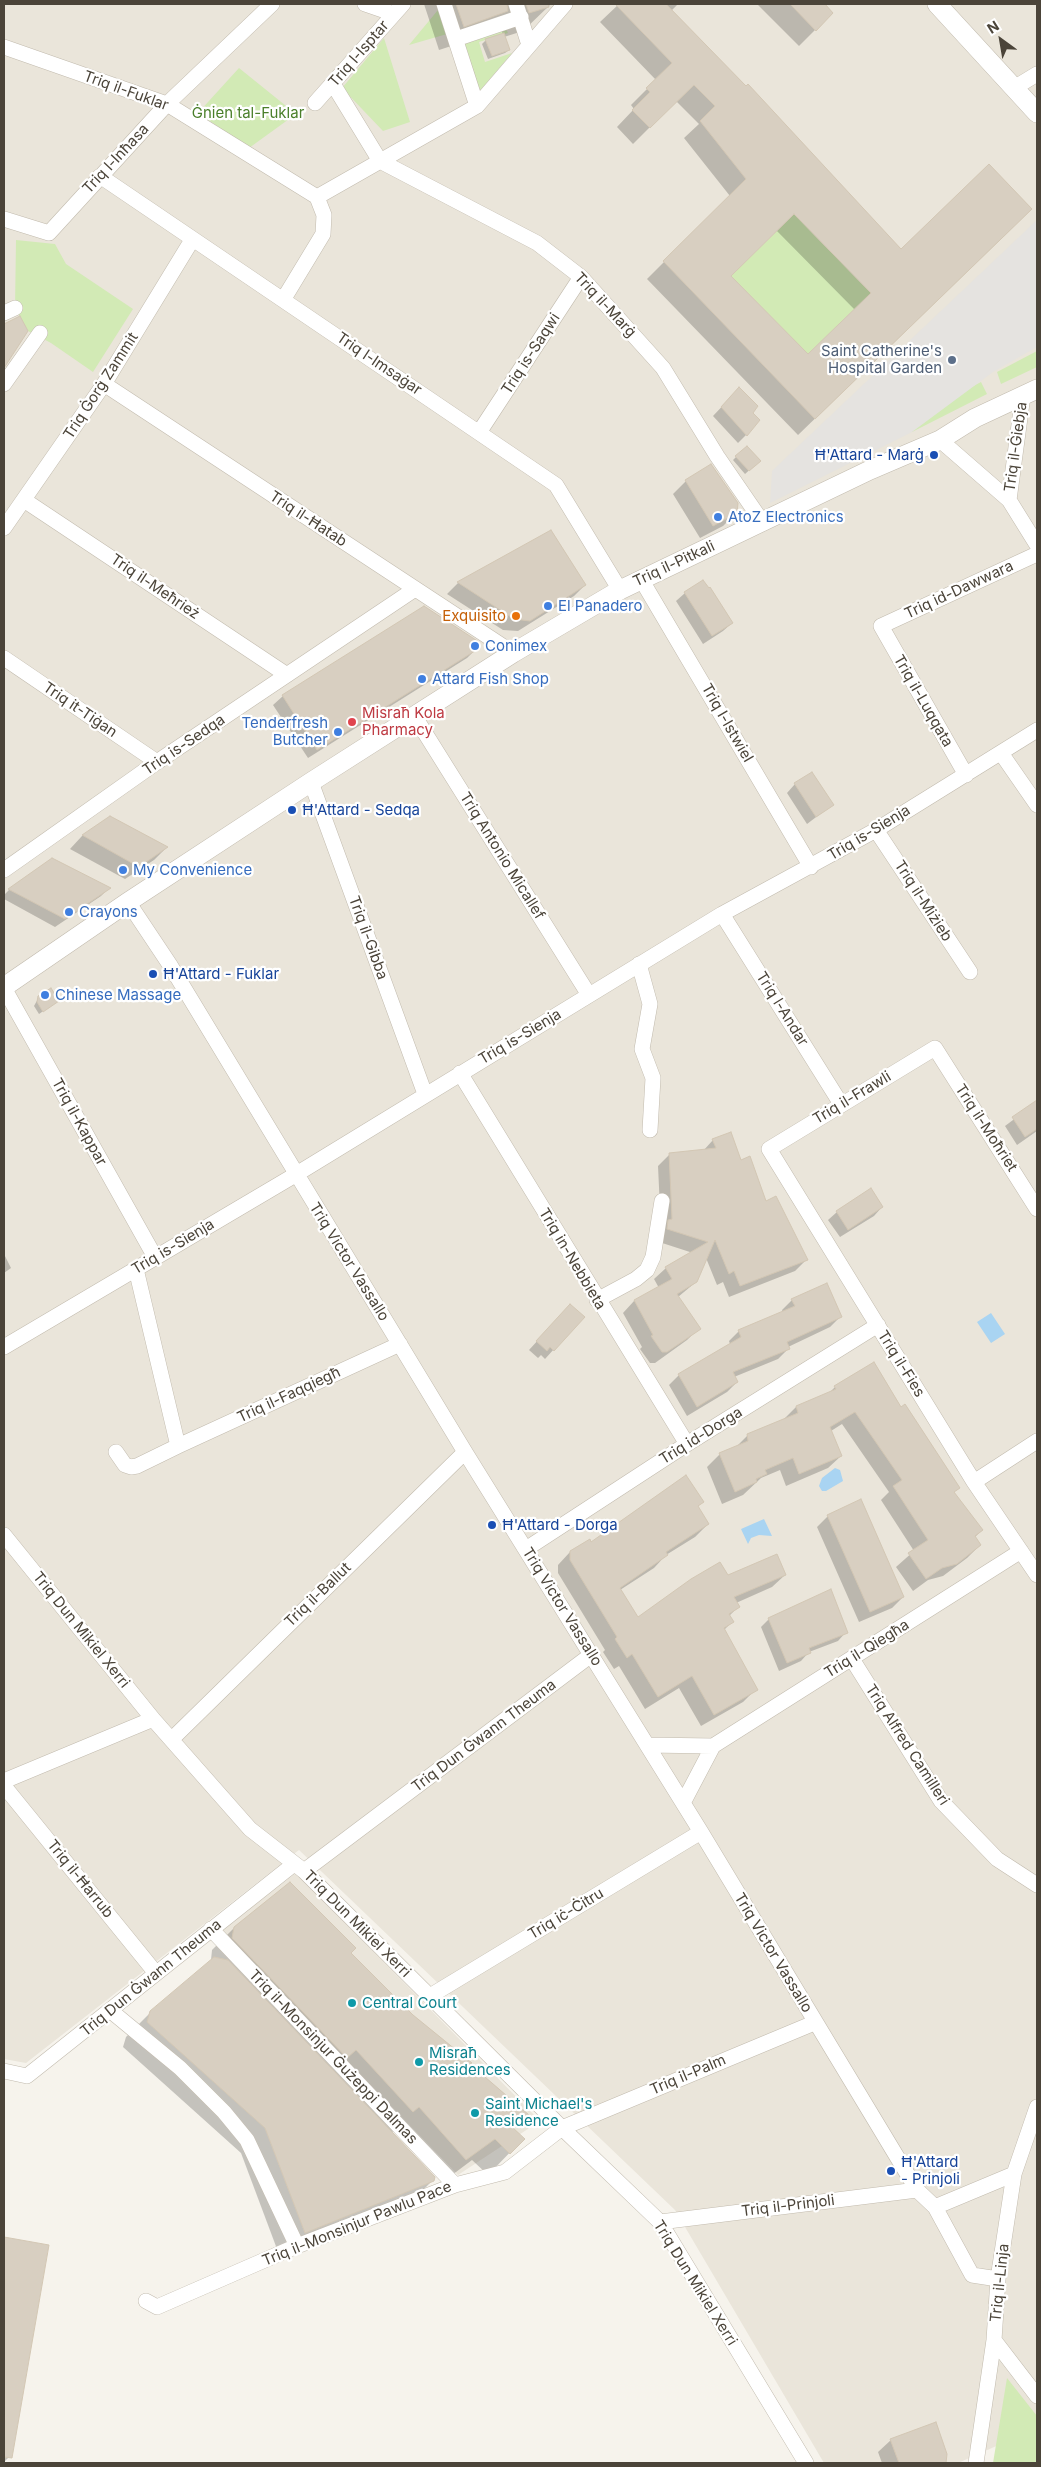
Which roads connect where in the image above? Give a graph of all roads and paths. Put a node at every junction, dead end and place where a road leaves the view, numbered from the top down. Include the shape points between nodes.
1 (272, 4) edge
2 (365, 4) edge
3 (444, 4) edge
4 (565, 4) edge
5 (937, 4) edge
6 (398, 9) edge
7 (518, 10) edge
8 (456, 38) junction
9 (529, 45) junction
10 (4, 47) edge
11 (1037, 74) edge
12 (333, 84) junction
13 (1014, 88) junction
14 (315, 103) dead end
15 (167, 104) junction
16 (477, 106) junction
17 (1037, 113) edge
18 (380, 161) junction
19 (100, 176) junction
20 (317, 197) junction
21 (4, 218) edge
22 (192, 240) junction
23 (582, 277) junction
24 (283, 300) junction
25 (40, 333) dead end
26 (4, 384) edge
27 (104, 384) junction
28 (1030, 392) edge
29 (480, 431) junction
30 (940, 440) junction
31 (24, 500) junction
32 (1009, 500) junction
33 (763, 522) junction
34 (4, 528) edge
35 (1037, 545) edge
36 (1037, 554) edge
37 (642, 579) junction
38 (416, 589) junction
39 (620, 590) junction
40 (881, 626) joint
41 (512, 653) junction
42 (4, 658) edge
43 (287, 674) junction
44 (415, 717) junction
45 (1037, 730) edge
46 (1001, 753) junction
47 (157, 762) junction
48 (966, 775) junction
49 (311, 782) junction
50 (1037, 805) edge
51 (876, 830) junction
52 (811, 867) junction
53 (4, 870) edge
54 (128, 902) junction
55 (722, 914) junction
56 (639, 964) junction
57 (970, 972) dead end
58 (4, 988) edge
59 (589, 995) junction
60 (935, 1048) joint
61 (460, 1074) junction
62 (426, 1094) junction
63 (841, 1104) junction
64 (650, 1130) dead end
65 (769, 1149) joint
66 (295, 1175) junction
67 (662, 1201) dead end
68 (1037, 1208) edge
69 (155, 1257) junction
70 (136, 1269) junction
71 (597, 1300) junction
72 (878, 1325) junction
73 (400, 1344) junction
74 (4, 1347) edge
75 (1037, 1441) edge
76 (687, 1444) junction
77 (178, 1446) junction
78 (116, 1452) dead end
79 (465, 1452) junction
80 (974, 1482) junction
81 (4, 1535) edge
82 (526, 1549) junction
83 (1021, 1550) junction
84 (1037, 1575) edge
85 (591, 1655) junction
86 (852, 1659) junction
87 (153, 1719) junction
88 (172, 1739) junction
89 (647, 1745) junction
90 (713, 1746) junction
91 (4, 1781) edge
92 (4, 1786) edge
93 (683, 1803) junction
94 (701, 1832) junction
95 (299, 1868) junction
96 (1037, 1885) edge
97 (212, 1929) junction
98 (156, 1972) junction
99 (430, 1996) junction
100 (111, 2011) junction
101 (814, 2023) junction
102 (4, 2071) edge
103 (1037, 2106) edge
104 (562, 2128) junction
105 (1014, 2174) junction
106 (455, 2185) junction
107 (917, 2190) junction
108 (935, 2207) junction
109 (660, 2222) junction
110 (297, 2246) junction
111 (998, 2279) junction
112 (146, 2301) dead end
113 (994, 2340) junction
114 (1037, 2396) edge
115 (806, 2463) edge
116 (976, 2463) edge

1 - 15 street, Triq l-Inħasa
2 - 6 street
3 - 8 street
4 - 9 street
5 - 13 street
6 - 12 street, Triq l-Isptar
7 - 8 street
7 - 9 street
8 - 16 street
9 - 16 street
10 - 15 street, Triq il-Fuklar
11 - 13 street
12 - 14 street, Triq l-Isptar
12 - 18 street
13 - 17 street
15 - 19 street, Triq l-Inħasa
15 - 20 street, Triq il-Fuklar
16 - 18 street
18 - 20 street
18 - 23 street, Triq il-Marġ via 537,243
19 - 21 street, Triq l-Inħasa via 49,233
19 - 22 street, Triq l-Imsaġar
20 - 24 street via 324,215 323,234
22 - 24 street, Triq l-Imsaġar
22 - 27 street, Triq Ġorġ Zammit
23 - 29 street, Triq is-Saqwi
23 - 33 street, Triq il-Marġ via 663,368 717,456
24 - 29 street, Triq l-Imsaġar
25 - 26 street
27 - 31 street, Triq Ġorġ Zammit
27 - 38 street, Triq il-Ħatab
28 - 30 street, Triq il-Pitkali via 975,418
28 - 32 street, Triq il-Ġiebja
29 - 39 street, Triq l-Imsaġar via 556,485
30 - 32 street, Triq il-Ġiebja
30 - 33 street, Triq il-Pitkali
31 - 34 street, Triq Ġorġ Zammit
31 - 43 street, Triq il-Meħrież
32 - 35 street, Triq il-Ġiebja
33 - 37 street, Triq il-Pitkali
36 - 40 street, Triq id-Dawwara
37 - 39 street, Triq il-Pitkali
37 - 52 street, Triq l-Istwiel
38 - 41 street, Triq il-Ħatab
38 - 43 street, Triq is-Sedqa
39 - 41 street, Triq il-Pitkali
40 - 48 street, Triq il-Luqqata
41 - 44 street, Triq il-Pitkali
42 - 47 street, Triq it-Tiġan
43 - 47 street, Triq is-Sedqa
44 - 49 street, Triq il-Pitkali
44 - 59 street, Triq Antonio Micallef
45 - 46 street, Triq is-Sienja
46 - 48 street, Triq is-Sienja
46 - 50 street
47 - 53 street, Triq is-Sedqa
48 - 51 street, Triq is-Sienja
49 - 54 street, Triq il-Pitkali
49 - 62 street, Triq il-Gibba
51 - 52 street, Triq is-Sienja
51 - 57 street, Triq il-Miżieb
52 - 55 street, Triq is-Sienja
54 - 58 street, Triq il-Pitkali
54 - 66 street, Triq Victor Vassallo via 170,965
55 - 56 street, Triq is-Sienja
55 - 63 street, Triq l-Andar
56 - 59 street, Triq is-Sienja
56 - 64 street via 650,1004 642,1049 653,1078
58 - 69 street, Triq il-Kappar
59 - 61 street, Triq is-Sienja
60 - 63 street, Triq il-Frawli
60 - 68 street, Triq il-Moħriet
61 - 62 street, Triq is-Sienja
61 - 71 street, Triq in-Nebbieta
62 - 66 street, Triq is-Sienja
63 - 65 street, Triq il-Frawli
65 - 72 street, Triq il-Fies
66 - 69 street, Triq is-Sienja
66 - 73 street, Triq Victor Vassallo
67 - 71 street via 653,1257 647,1270
69 - 70 street, Triq is-Sienja
70 - 74 street, Triq is-Sienja
70 - 77 street
71 - 76 street, Triq in-Nebbieta
72 - 76 street, Triq id-Dorga
72 - 80 street, Triq il-Fies
73 - 77 street, Triq il-Faqqiegħ
73 - 79 street, Triq Victor Vassallo
75 - 80 street
76 - 82 street, Triq id-Dorga
77 - 78 street, Triq il-Faqqiegħ via 131,1467 125,1465
79 - 82 street, Triq Victor Vassallo
79 - 88 street, Triq il-Ballut
80 - 83 street, Triq il-Fies
81 - 87 street, Triq Dun Mikiel Xerri
82 - 85 street, Triq Victor Vassallo
83 - 84 street, Triq il-Fies
83 - 86 street, Triq il-Qiegħa
85 - 89 street, Triq Victor Vassallo
85 - 95 street, Triq Dun Ġwann Theuma
86 - 90 street, Triq il-Qiegħa
86 - 96 street, Triq Alfred Camilleri via 941,1801 997,1859
87 - 88 street, Triq Dun Mikiel Xerri
87 - 91 street
88 - 95 street, Triq Dun Mikiel Xerri via 250,1829
89 - 90 street
89 - 93 street, Triq Victor Vassallo
90 - 93 street
92 - 98 street, Triq il-Ħarrub
93 - 94 street, Triq Victor Vassallo
94 - 99 street, Triq iċ-Ċitru
94 - 101 street, Triq Victor Vassallo
95 - 97 street, Triq Dun Ġwann Theuma
95 - 99 street, Triq Dun Mikiel Xerri
97 - 98 street, Triq Dun Ġwann Theuma
97 - 106 street, Triq il-Monsinjur Ġużeppi Dalmas
98 - 100 street, Triq Dun Ġwann Theuma
99 - 104 street, Triq Dun Mikiel Xerri
100 - 102 street, Triq Dun Ġwann Theuma via 27,2076
100 - 110 street via 180,2068 247,2140
101 - 104 street, Triq il-Palm
101 - 107 street, Triq Victor Vassallo
103 - 105 street, Triq il-Linja
104 - 106 street, Triq il-Monsinjur Pawlu Pace via 505,2172
104 - 109 street, Triq Dun Mikiel Xerri
105 - 108 street
105 - 111 street, Triq il-Linja
106 - 110 street, Triq il-Monsinjur Pawlu Pace
107 - 108 street, Triq Victor Vassallo
107 - 109 street, Triq il-Prinjoli
108 - 111 street, Triq Victor Vassallo via 972,2275
109 - 115 street, Triq Dun Mikiel Xerri
110 - 112 street, Triq il-Monsinjur Pawlu Pace via 157,2307
111 - 113 street, Triq il-Linja
113 - 114 street
113 - 116 street, Triq il-Linja

